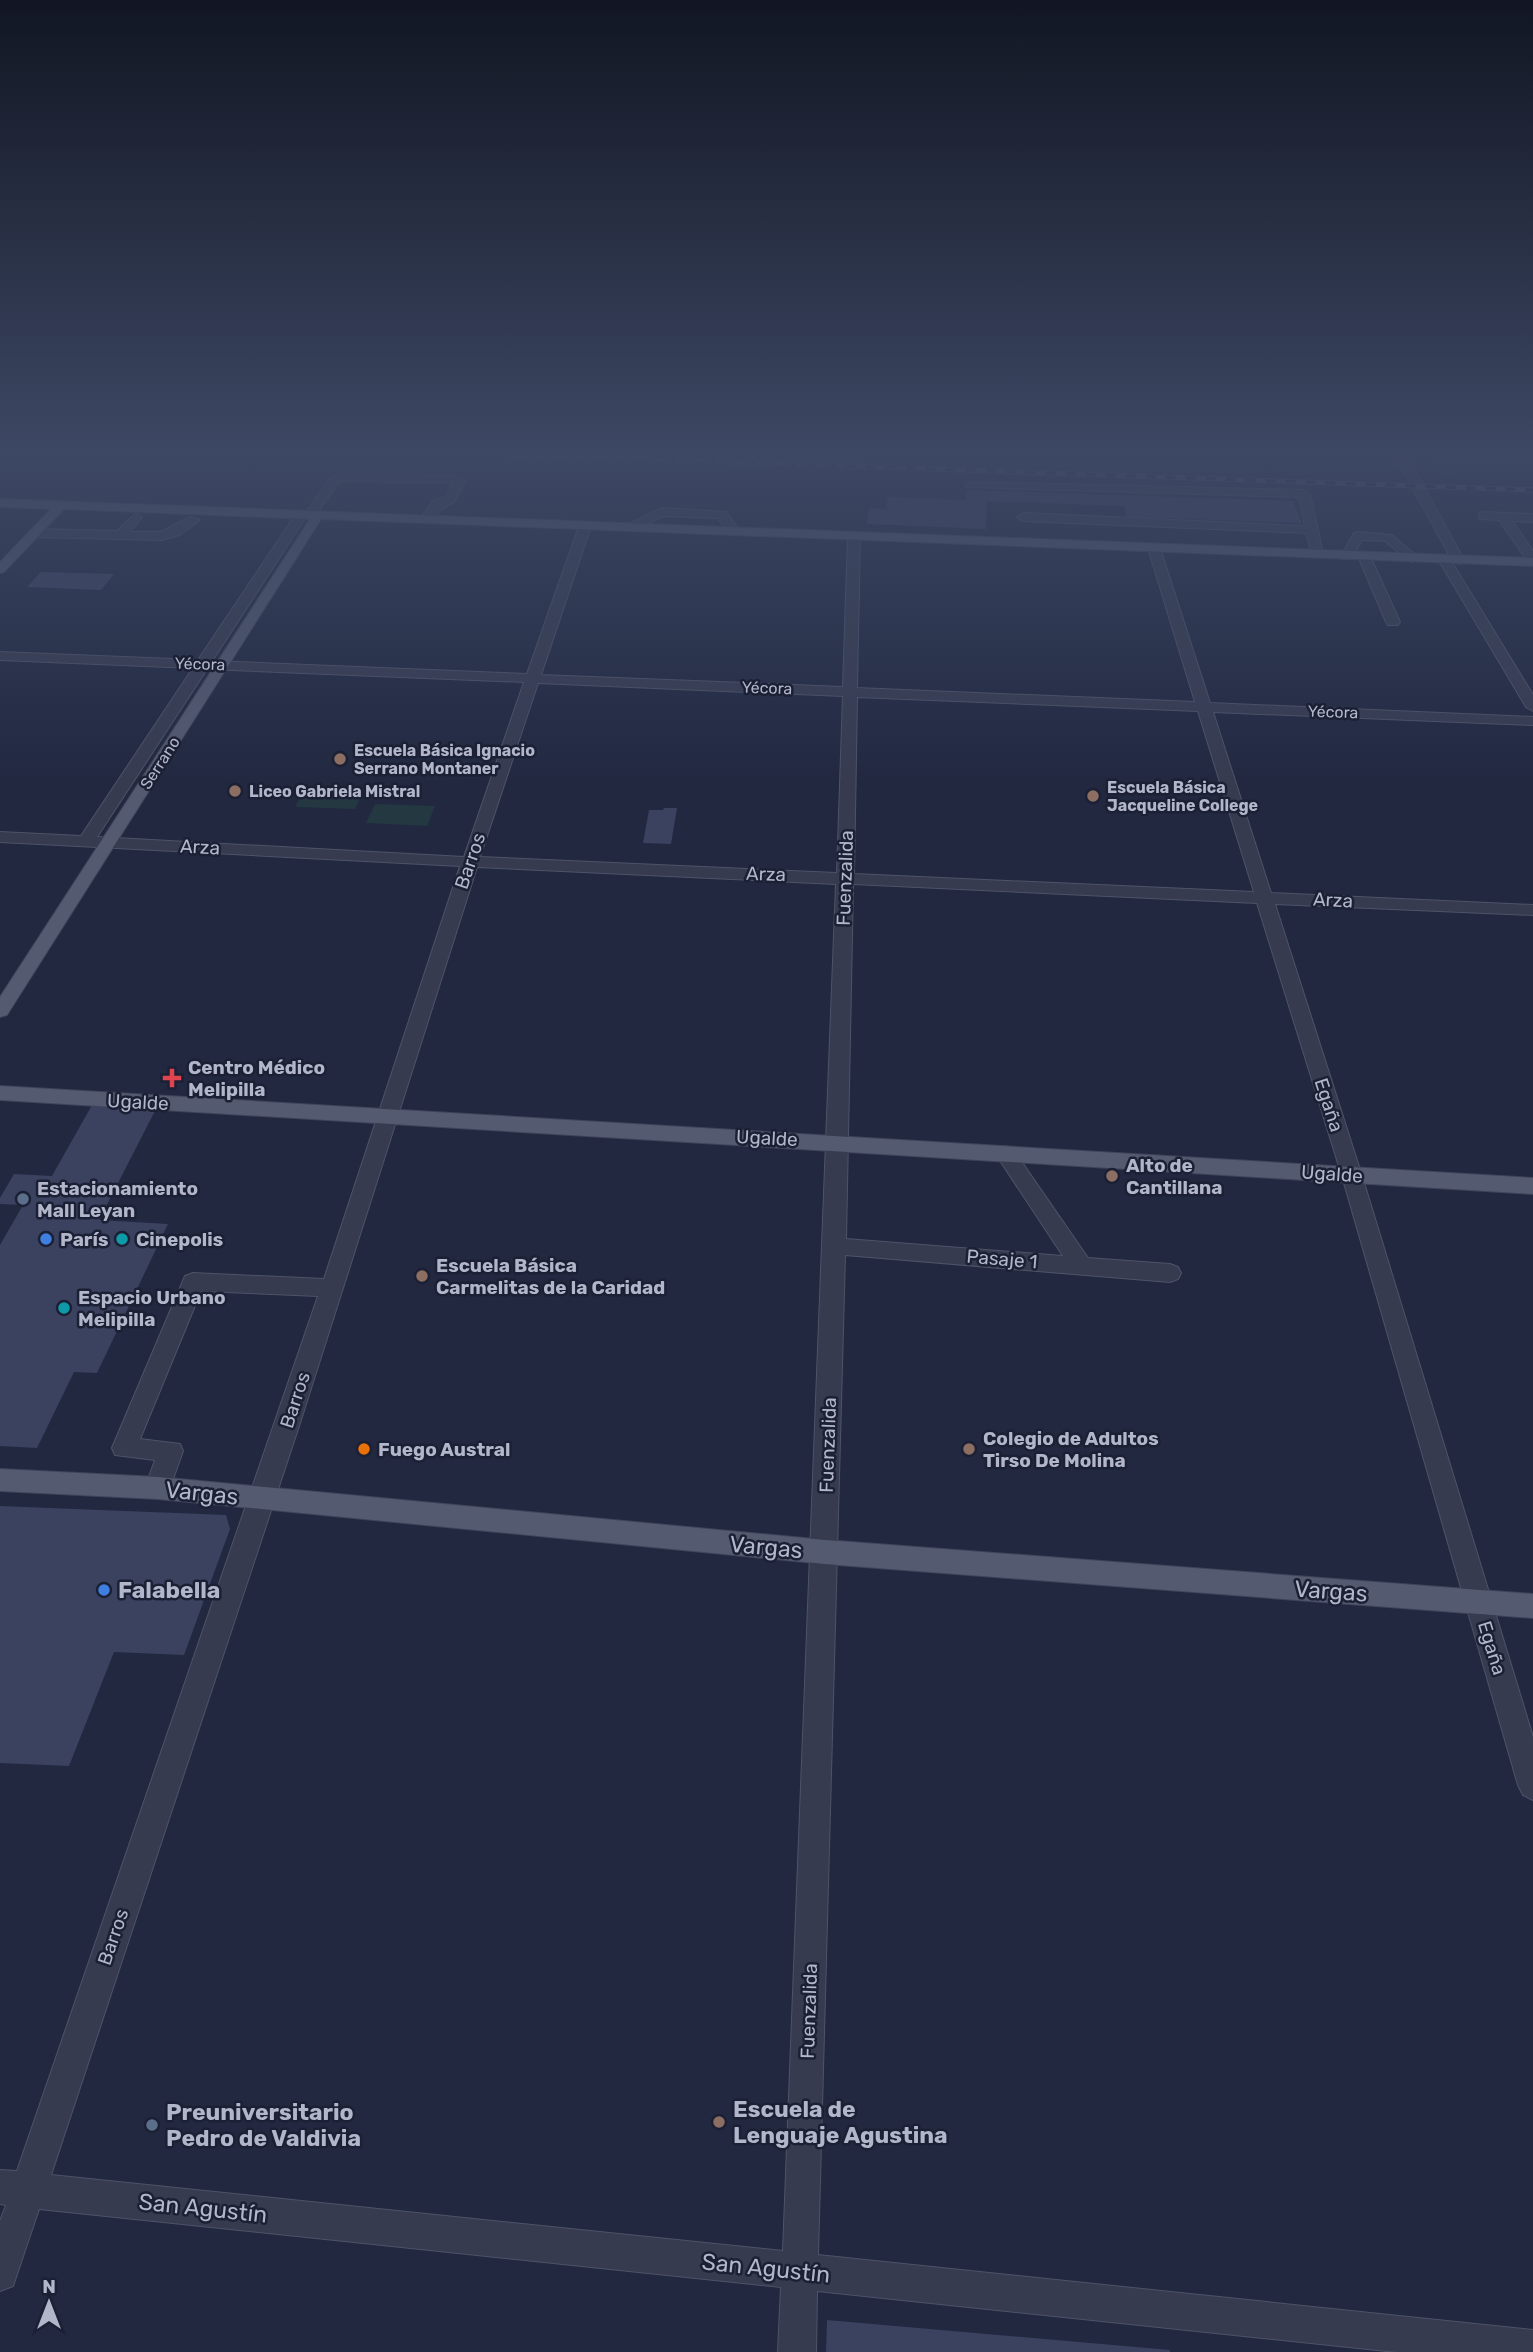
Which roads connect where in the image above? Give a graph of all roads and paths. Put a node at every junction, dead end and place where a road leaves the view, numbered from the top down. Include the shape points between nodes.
1 (275, 564) edge
2 (281, 564) edge
3 (573, 564) edge
4 (854, 564) edge
5 (1159, 564) edge
6 (1367, 564) edge
7 (1459, 564) edge
8 (1393, 622) dead end
9 (0, 656) edge
10 (203, 665) junction
11 (222, 665) junction
12 (534, 679) junction
13 (852, 691) junction
14 (1204, 706) junction
15 (1533, 707) edge
16 (1533, 721) edge
17 (0, 837) edge
18 (86, 841) junction
19 (109, 843) junction
20 (470, 862) junction
21 (845, 877) junction
22 (1262, 897) junction
23 (1533, 910) edge
24 (0, 1010) edge
25 (0, 1093) edge
26 (388, 1115) junction
27 (838, 1142) junction
28 (1005, 1153) junction
29 (1352, 1175) junction
30 (1533, 1186) edge
31 (835, 1246) junction
32 (1082, 1266) junction
33 (1170, 1273) dead end
34 (332, 1287) junction
35 (0, 1480) edge
36 (158, 1488) junction
37 (261, 1499) junction
38 (825, 1552) junction
39 (1479, 1602) junction
40 (1533, 1606) edge
41 (1533, 1785) edge
42 (14, 2189) edge
43 (800, 2272) junction
44 (0, 2273) edge
45 (1533, 2348) edge
46 (797, 2352) edge

1 - 10 street, Serrano
2 - 11 main road, Serrano
3 - 12 street, Barros
4 - 13 street, Fuenzalida
5 - 14 street, Egaña
6 - 8 street
7 - 15 street
9 - 10 street, Yécora
10 - 11 street, Yécora
10 - 18 street, Serrano
11 - 12 street, Yécora
11 - 19 main road, Serrano
12 - 13 street, Yécora
12 - 20 street, Barros
13 - 14 street, Yécora
13 - 21 street, Fuenzalida
14 - 16 street, Yécora
14 - 22 street, Egaña
17 - 18 street, Arza
18 - 19 street, Arza
19 - 20 street, Arza
19 - 24 main road, Serrano
20 - 21 street, Arza
20 - 26 street, Barros
21 - 22 street, Arza
21 - 27 street, Fuenzalida
22 - 23 street, Arza
22 - 29 street, Egaña
25 - 26 main road, Ugalde
26 - 27 main road, Ugalde
26 - 34 street, Barros
27 - 28 main road, Ugalde
27 - 31 street, Fuenzalida
28 - 29 main road, Ugalde
28 - 32 street
29 - 30 main road, Ugalde
29 - 39 street, Egaña
31 - 32 street, Pasaje 1
31 - 38 street, Fuenzalida
32 - 33 street, Pasaje 1
34 - 36 street via 193,1282 124,1448 171,1451
34 - 37 street, Barros
35 - 36 main road, Vargas
36 - 37 main road, Vargas
37 - 38 main road, Vargas
37 - 42 street, Barros
38 - 39 main road, Vargas
38 - 43 street, Fuenzalida
39 - 40 main road, Vargas
39 - 41 street, Egaña
42 - 43 street, San Agustín
42 - 44 street, Barros
43 - 45 street, San Agustín
43 - 46 street, Fuenzalida

